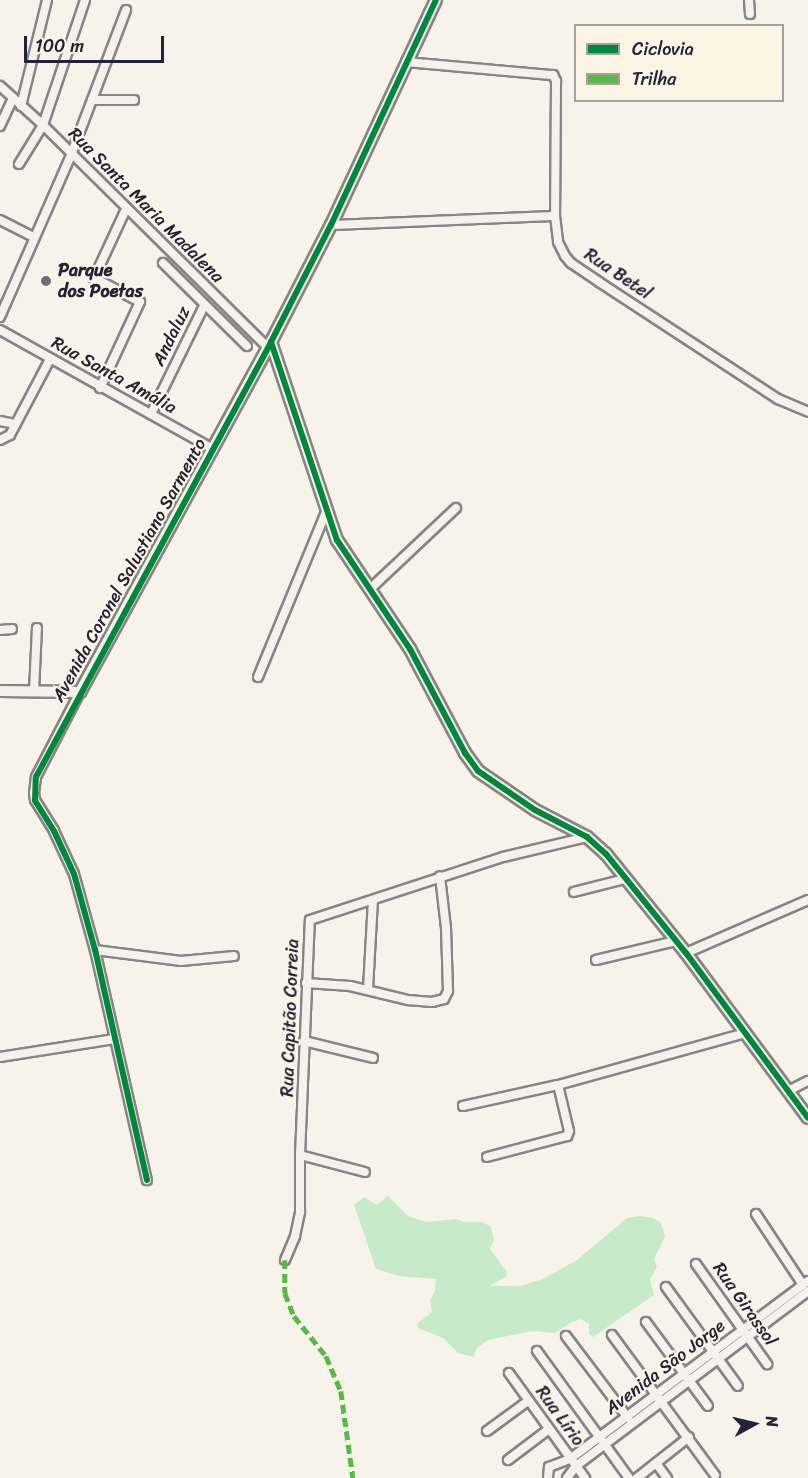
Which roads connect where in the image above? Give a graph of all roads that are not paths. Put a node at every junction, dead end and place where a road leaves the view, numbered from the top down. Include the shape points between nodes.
1 (47, 0) edge
2 (85, 0) edge
3 (436, 0) edge
4 (749, 0) edge
5 (126, 10) dead end
6 (750, 14) dead end
7 (406, 63) junction
8 (0, 86) edge
9 (13, 98) junction
10 (92, 100) junction
11 (134, 100) dead end
12 (21, 106) junction
13 (43, 125) junction
14 (0, 126) edge
15 (71, 155) junction
16 (19, 164) dead end
17 (126, 209) junction
18 (555, 216) junction
19 (0, 220) edge
20 (331, 225) junction
21 (33, 237) junction
22 (163, 263) dead end
23 (204, 306) junction
24 (0, 317) edge
25 (0, 330) edge
26 (269, 345) junction
27 (247, 346) dead end
28 (50, 359) junction
29 (100, 388) junction
30 (808, 412) edge
31 (151, 414) junction
32 (0, 421) edge
33 (16, 424) junction
34 (0, 440) edge
35 (213, 449) junction
36 (456, 508) dead end
37 (326, 512) junction
38 (370, 589) junction
39 (37, 628) dead end
40 (12, 629) dead end
41 (0, 630) edge
42 (258, 677) dead end
43 (0, 691) edge
44 (34, 691) junction
45 (80, 692) junction
46 (587, 837) junction
47 (440, 876) junction
48 (625, 879) junction
49 (574, 892) dead end
50 (372, 900) junction
51 (808, 900) edge
52 (676, 940) junction
53 (95, 950) junction
54 (686, 952) junction
55 (234, 956) dead end
56 (596, 960) dead end
57 (306, 983) junction
58 (368, 989) junction
59 (744, 1033) junction
60 (115, 1039) junction
61 (304, 1041) junction
62 (0, 1057) edge
63 (373, 1058) dead end
64 (808, 1081) edge
65 (558, 1085) junction
66 (788, 1091) junction
67 (463, 1106) dead end
68 (808, 1118) edge
69 (300, 1155) junction
70 (488, 1157) dead end
71 (365, 1172) dead end
72 (147, 1180) dead end
73 (756, 1214) dead end
74 (285, 1260) dead end
75 (696, 1264) dead end
76 (806, 1286) edge
77 (666, 1287) dead end
78 (646, 1322) dead end
79 (745, 1333) junction
80 (612, 1335) dead end
81 (566, 1336) dead end
82 (537, 1351) dead end
83 (716, 1355) junction
84 (767, 1364) dead end
85 (509, 1374) dead end
86 (687, 1376) junction
87 (738, 1386) dead end
88 (658, 1397) junction
89 (528, 1401) junction
90 (708, 1406) dead end
91 (629, 1419) junction
92 (549, 1430) junction
93 (487, 1431) dead end
94 (598, 1437) junction
95 (688, 1437) junction
96 (604, 1444) junction
97 (508, 1460) dead end
98 (573, 1462) junction
99 (656, 1463) junction
100 (715, 1475) dead end
101 (548, 1478) edge
102 (567, 1478) edge
103 (585, 1478) edge
104 (629, 1478) edge
105 (637, 1478) edge
106 (667, 1478) edge

1 - 12 street
2 - 13 street
3 - 7 street, Avenida Coronel Salustiano Sarmento
4 - 6 street
5 - 10 street
7 - 18 street, Rua Betel via 553,75
7 - 20 street, Avenida Coronel Salustiano Sarmento
8 - 9 street, Rua Santa Maria Madalena
9 - 12 street, Rua Santa Maria Madalena
9 - 14 street
10 - 11 street
10 - 15 street
12 - 13 street, Rua Santa Maria Madalena
13 - 15 street, Rua Santa Maria Madalena
13 - 16 street
15 - 17 street, Rua Santa Maria Madalena
15 - 21 street
17 - 26 street, Rua Santa Maria Madalena
17 - 29 street via 94,278 140,302
18 - 20 street
18 - 30 street, Rua Betel via 558,242 571,263 778,399
19 - 21 street
20 - 26 street, Avenida Coronel Salustiano Sarmento
21 - 24 street
22 - 23 street
23 - 27 street
23 - 31 street, Andaluz
25 - 28 street, Rua Santa Amália
26 - 35 street, Avenida Coronel Salustiano Sarmento
26 - 37 street
28 - 29 street, Rua Santa Amália
28 - 33 street
29 - 31 street, Rua Santa Amália
31 - 35 street, Rua Santa Amália
32 - 33 street
33 - 34 street via 7,438
35 - 45 street, Avenida Coronel Salustiano Sarmento
36 - 38 street
37 - 38 street via 337,540
37 - 42 street
38 - 46 street via 410,649 453,734 478,771 535,810
39 - 44 street
40 - 41 street
43 - 44 street
44 - 45 street
45 - 53 street, Avenida Coronel Salustiano Sarmento via 40,768 34,793 74,874
46 - 47 street, Rua Capitão Correia
46 - 48 street
47 - 50 street, Rua Capitão Correia
47 - 58 street via 446,928 448,991 444,999 408,1000
48 - 49 street
48 - 52 street
50 - 57 street, Rua Capitão Correia via 310,920
50 - 58 street
51 - 54 street
52 - 54 street
52 - 56 street
53 - 55 street via 180,961
53 - 60 street, Avenida Coronel Salustiano Sarmento
54 - 59 street
57 - 58 street
57 - 61 street, Rua Capitão Correia
59 - 65 street
59 - 66 street
60 - 62 street
60 - 72 street, Avenida Coronel Salustiano Sarmento
61 - 63 street
61 - 69 street, Rua Capitão Correia
64 - 66 street
65 - 67 street
65 - 70 street via 567,1136
66 - 68 street
69 - 71 street
69 - 74 street, Rua Capitão Correia via 299,1222
73 - 76 street
75 - 79 street, Rua Girassol
76 - 79 street, Avenida São Jorge
77 - 83 street
78 - 86 street
79 - 83 street, Avenida São Jorge
79 - 84 street, Rua Girassol
80 - 88 street
81 - 91 street
82 - 94 street
83 - 86 street, Avenida São Jorge
83 - 87 street
85 - 89 street, Rua Lírio
86 - 88 street, Avenida São Jorge
86 - 90 street
88 - 91 street, Avenida São Jorge
88 - 95 street
89 - 92 street, Rua Lírio
89 - 93 street
91 - 94 street, Avenida São Jorge
91 - 96 street, Avenida São Jorge
92 - 97 street
92 - 98 street, Rua Lírio
94 - 96 street
94 - 98 street, Avenida São Jorge
95 - 99 street
95 - 100 street
96 - 98 street, Avenida São Jorge
96 - 104 street
98 - 101 street, Avenida São Jorge via 549,1467
98 - 102 street, Avenida São Jorge
98 - 103 street, Rua Lírio
99 - 105 street
99 - 106 street

